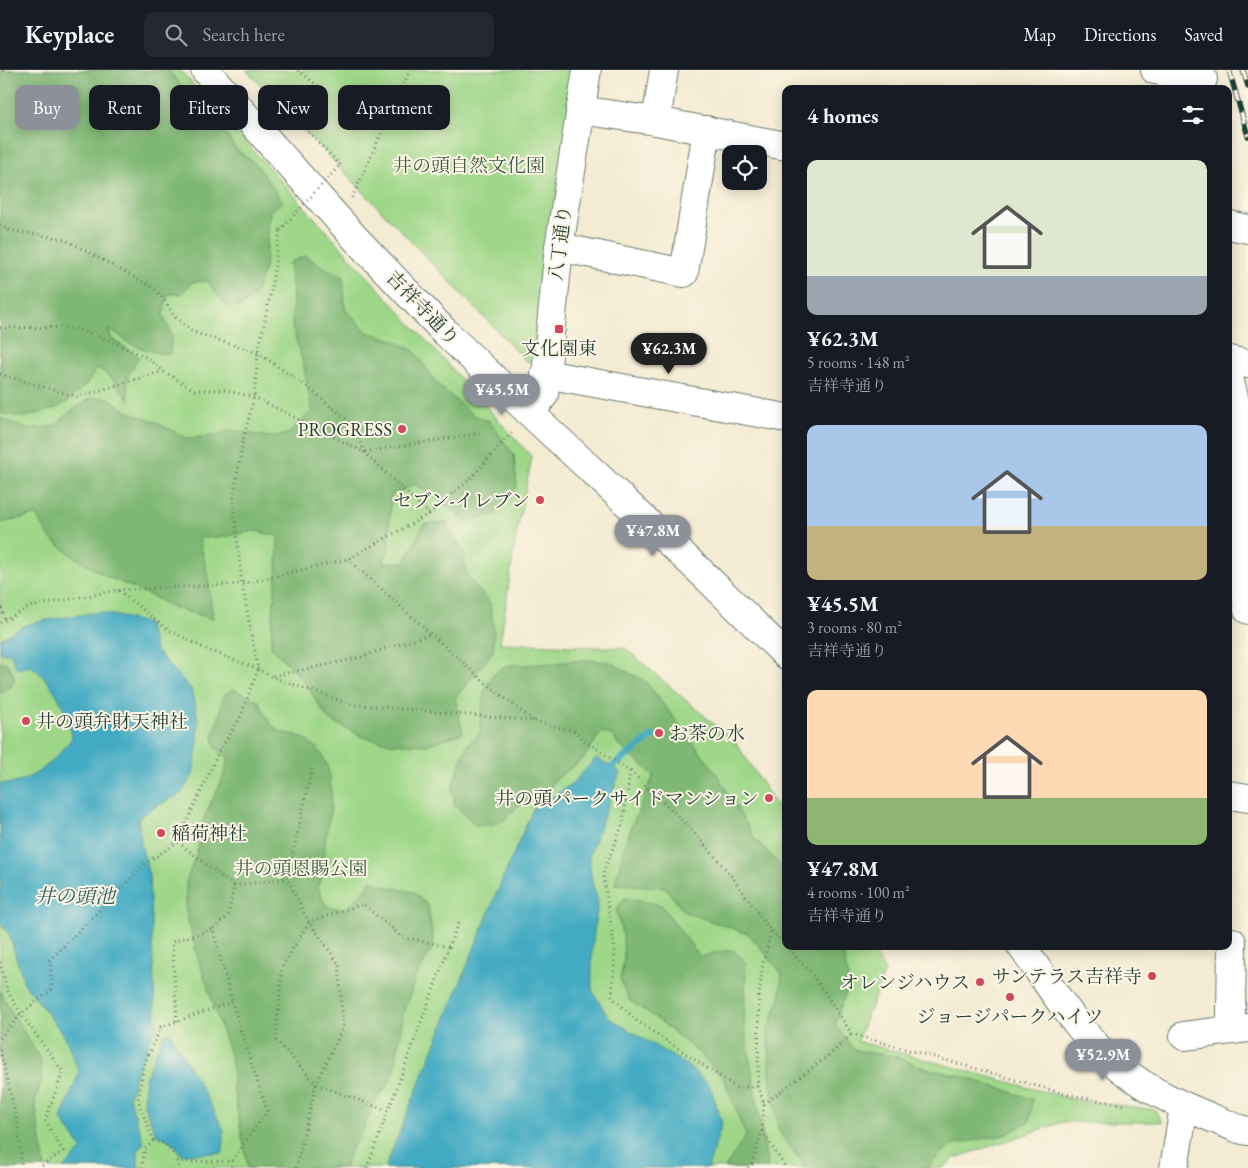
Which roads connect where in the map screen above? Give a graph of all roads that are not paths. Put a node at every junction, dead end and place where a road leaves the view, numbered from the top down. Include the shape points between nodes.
1 (204, 70) edge
2 (587, 70) edge
3 (664, 70) edge
4 (1155, 70) edge
5 (1203, 79) dead end
6 (580, 110) junction
7 (656, 121) junction
8 (707, 130) junction
9 (782, 145) edge
10 (1232, 226) edge
11 (1248, 229) edge
12 (559, 247) junction
13 (1232, 361) edge
14 (1248, 364) edge
15 (545, 374) junction
16 (1232, 390) edge
17 (530, 413) junction
18 (782, 417) edge
19 (1233, 498) edge
20 (1248, 610) edge
21 (782, 651) edge
22 (1232, 795) edge
23 (1248, 798) edge
24 (1236, 942) edge
25 (1024, 950) edge
26 (1240, 1020) edge
27 (1184, 1036) dead end
28 (1175, 1103) junction
29 (1248, 1131) edge
30 (1174, 1168) edge

1 - 17 street, 吉祥寺通り via 362,245
2 - 6 street, 八丁通り
3 - 7 street
4 - 5 street
6 - 7 street
6 - 12 street, 八丁通り
7 - 8 street
8 - 9 street
8 - 12 street via 684,273
10 - 11 street
12 - 15 street, 八丁通り
13 - 14 street
15 - 17 street, 八丁通り via 544,395
15 - 18 street
16 - 19 street via 1243,432
17 - 21 street, 吉祥寺通り via 702,572
19 - 20 street
22 - 23 street
24 - 26 street
25 - 28 street via 1098,1048 1120,1068
26 - 27 street
28 - 29 street
28 - 30 street

